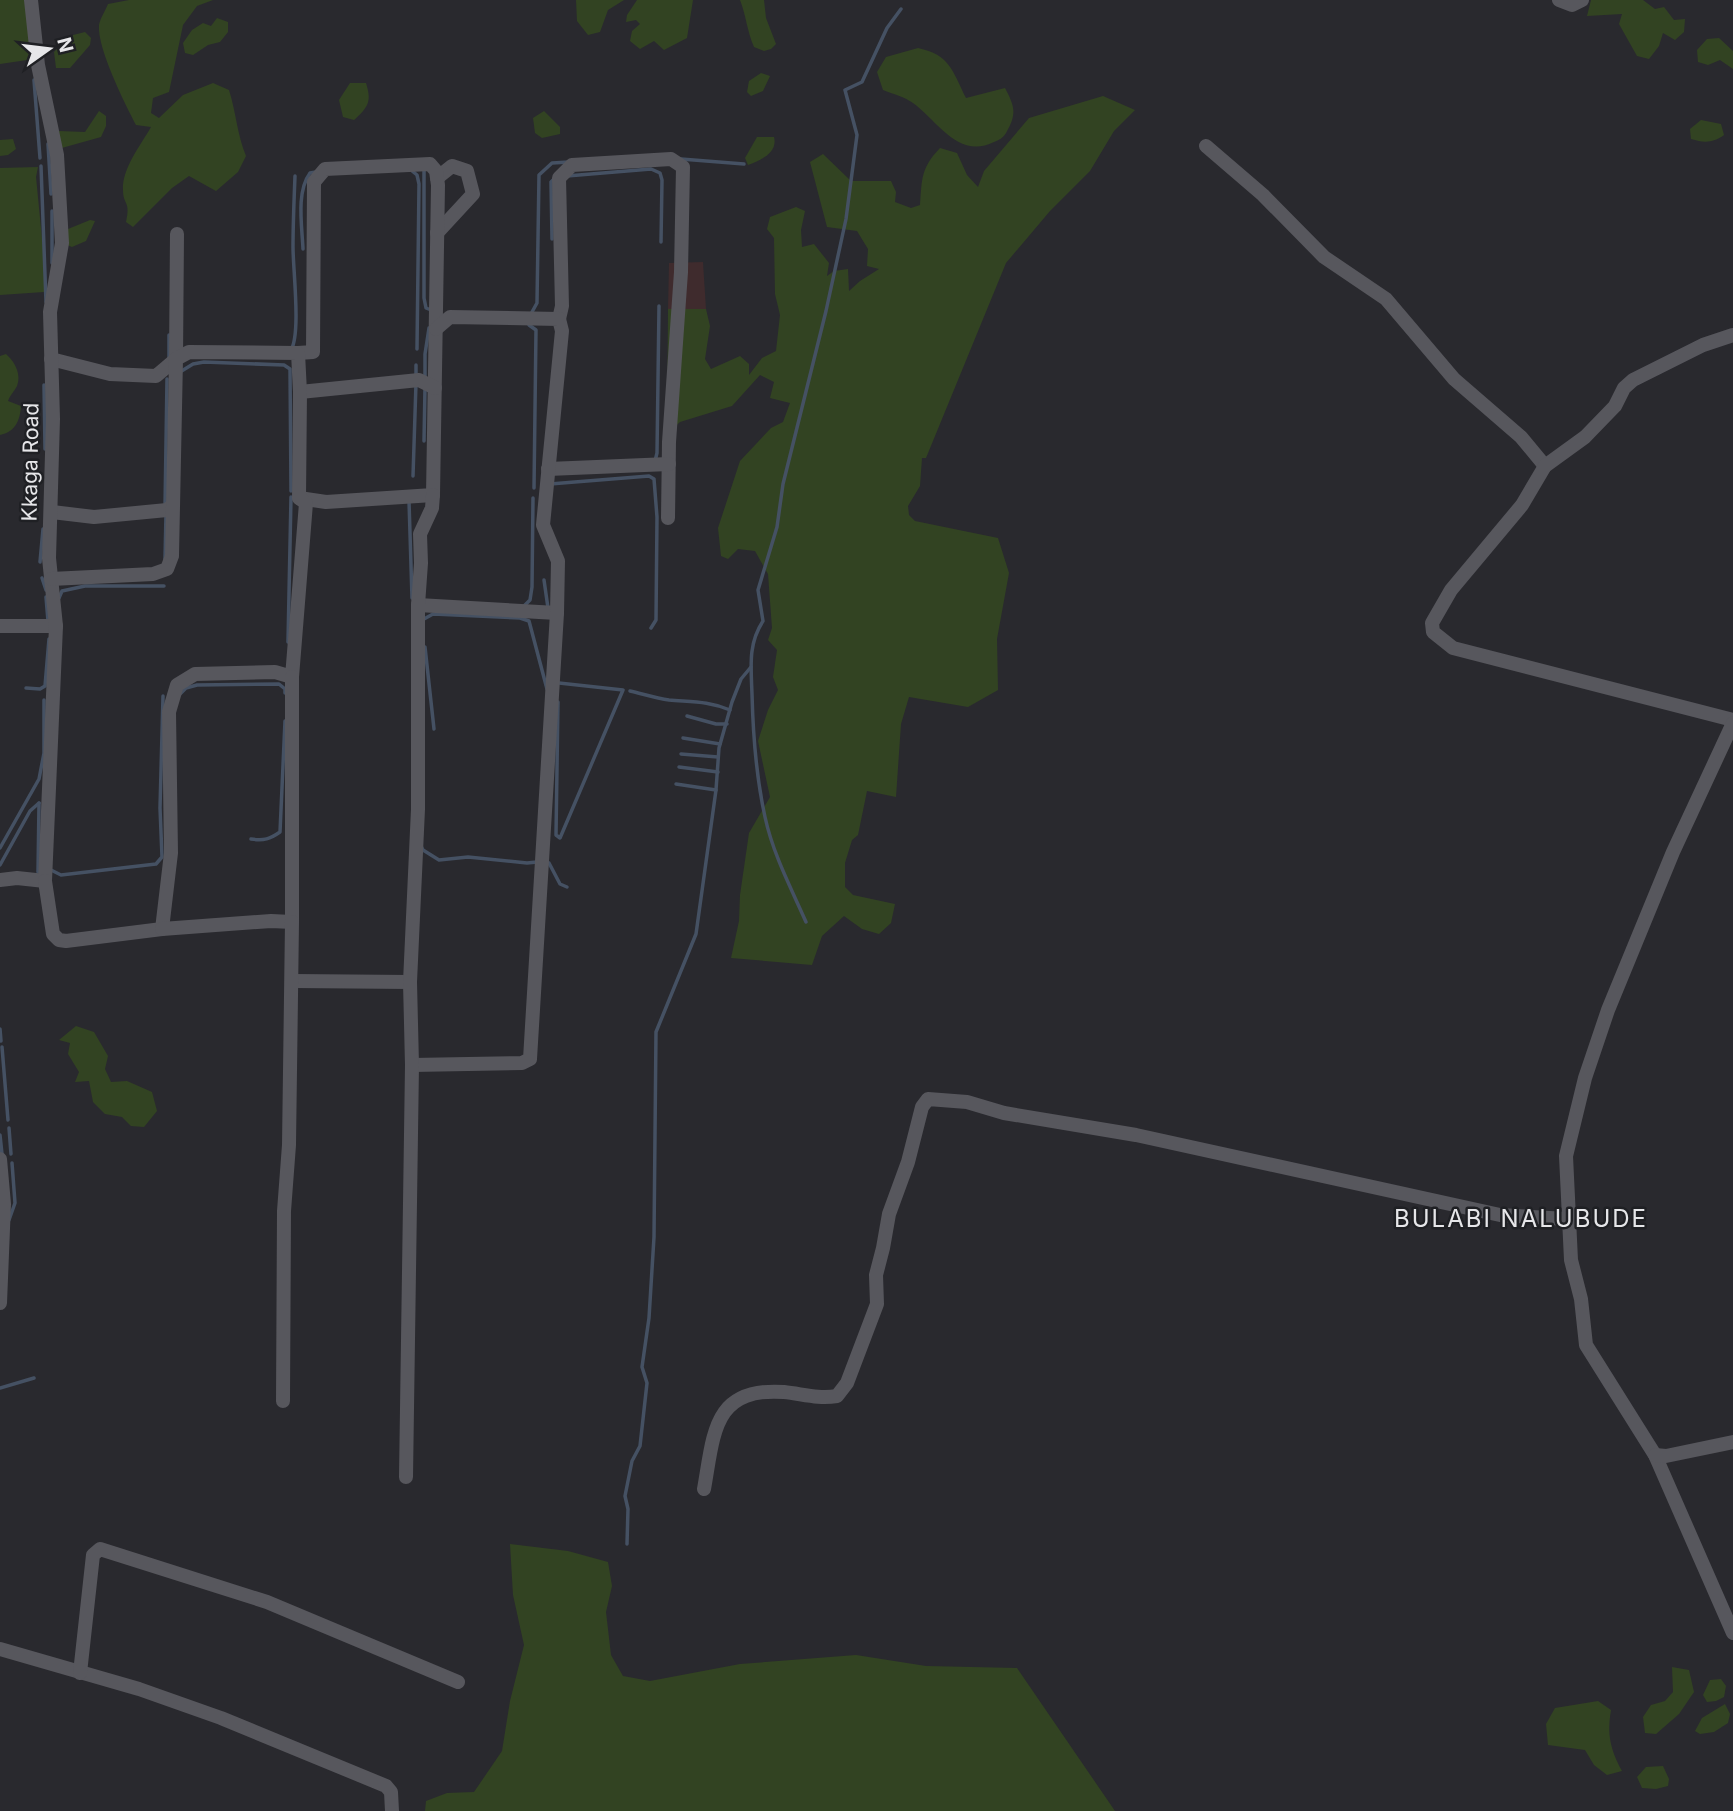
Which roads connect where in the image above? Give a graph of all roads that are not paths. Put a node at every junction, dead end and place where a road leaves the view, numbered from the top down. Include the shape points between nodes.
1 (32, 0) edge
2 (1559, 0) edge
3 (1582, 0) edge
4 (1206, 146) dead end
5 (437, 178) junction
6 (437, 233) junction
7 (177, 234) dead end
8 (436, 307) junction
9 (450, 317) junction
10 (559, 319) junction
11 (436, 328) junction
12 (1733, 335) edge
13 (298, 353) junction
14 (51, 359) junction
15 (176, 359) junction
16 (435, 388) junction
17 (300, 392) junction
18 (669, 464) junction
19 (1545, 466) junction
20 (548, 469) junction
21 (433, 495) junction
22 (299, 498) junction
23 (173, 505) junction
24 (52, 512) junction
25 (668, 518) dead end
26 (51, 579) junction
27 (418, 605) junction
28 (558, 613) junction
29 (0, 626) edge
30 (56, 626) junction
31 (292, 677) junction
32 (1733, 722) edge
33 (0, 880) edge
34 (45, 881) junction
35 (292, 922) junction
36 (162, 929) junction
37 (293, 981) junction
38 (410, 982) junction
39 (412, 1065) junction
40 (0, 1159) edge
41 (1567, 1219) junction
42 (0, 1303) edge
43 (283, 1401) dead end
44 (1733, 1442) edge
45 (1656, 1455) junction
46 (406, 1478) dead end
47 (704, 1489) dead end
48 (1733, 1633) edge
49 (0, 1649) edge
50 (80, 1673) junction
51 (458, 1682) dead end
52 (392, 1811) edge

1 - 14 street, Kkaga Road via 38,65 58,166 62,243 50,312
2 - 3 street via 1572,5
4 - 19 street via 1324,257 1386,299 1454,379 1527,443
5 - 6 street
5 - 6 street via 452,166 467,171 473,194
5 - 13 street via 430,164 324,169 314,182 313,352
6 - 8 street
7 - 15 street
8 - 9 street
8 - 11 street
9 - 10 street
9 - 11 street
10 - 18 street via 559,178 572,165 671,159 683,167
10 - 20 street via 562,331
11 - 16 street
12 - 19 street via 1633,380 1585,437
13 - 15 street via 189,352
13 - 17 street
14 - 15 street via 110,374 156,376
14 - 24 street, Kkaga Road
15 - 23 street
16 - 17 street via 419,380
16 - 21 street
17 - 22 street
18 - 20 street
18 - 25 street
19 - 32 street via 1522,505 1451,590 1432,623 1433,632 1453,648
20 - 28 street via 543,524 558,561
21 - 22 street via 326,502
21 - 27 street via 420,534
22 - 31 street via 306,503
23 - 24 street via 167,510 94,517
23 - 26 street via 173,556 167,569 153,574
24 - 26 street, Kkaga Road
26 - 30 street, Kkaga Road
27 - 28 street
27 - 38 street via 418,809
28 - 39 street via 530,1059 522,1063
29 - 30 street
30 - 34 street, Kkaga Road
31 - 35 street
31 - 36 street via 275,672 195,674 177,685 169,712 171,853
32 - 41 street via 1668,863 1596,1044 1566,1156
33 - 34 street
34 - 36 street, Kkaga Road via 53,934 59,940
35 - 36 street
35 - 37 street
37 - 38 street
37 - 43 street via 284,1211
38 - 39 street
39 - 46 street
40 - 42 street via 4,1204
41 - 45 street via 1586,1345
41 - 47 street via 1500,1215 1136,1135 1004,1113 967,1102 928,1099 889,1214 876,1275 877,1304 847,1383 837,1396 819,1399 765,1391 745,1395 722,1412
44 - 45 street
45 - 48 street
49 - 50 street
50 - 51 street via 93,1555 100,1549 267,1602
50 - 52 street via 221,1718 386,1786

